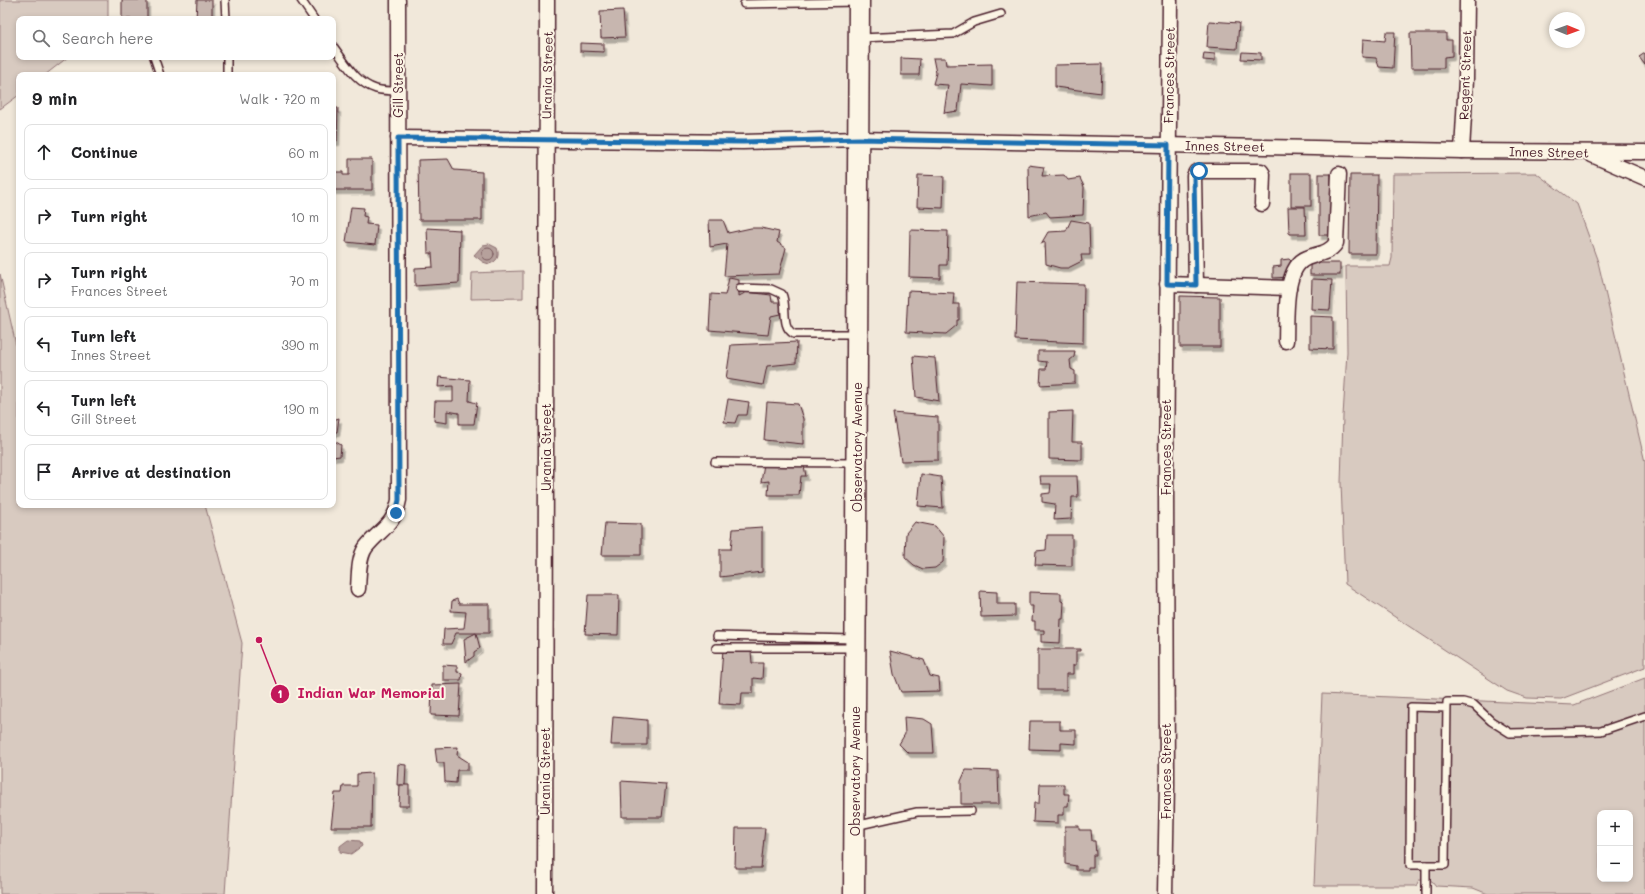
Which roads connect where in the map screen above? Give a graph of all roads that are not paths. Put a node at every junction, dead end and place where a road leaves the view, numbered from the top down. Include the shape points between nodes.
1 (225, 0) edge
2 (301, 0) edge
3 (398, 0) edge
4 (548, 0) edge
5 (1170, 0) edge
6 (1467, 0) edge
7 (859, 1) edge
8 (744, 4) dead end
9 (1001, 14) dead end
10 (226, 16) edge
11 (312, 16) edge
12 (859, 38) junction
13 (336, 50) edge
14 (155, 60) edge
15 (227, 60) edge
16 (159, 72) edge
17 (227, 72) edge
18 (398, 91) junction
19 (398, 138) junction
20 (859, 139) junction
21 (546, 140) junction
22 (1168, 145) junction
23 (1462, 151) junction
24 (1587, 152) junction
25 (1645, 152) edge
26 (1339, 174) dead end
27 (1645, 178) edge
28 (1262, 204) dead end
29 (1167, 284) junction
30 (1196, 285) junction
31 (740, 288) dead end
32 (1289, 288) junction
33 (858, 334) junction
34 (1286, 341) dead end
35 (715, 462) dead end
36 (857, 463) junction
37 (358, 590) dead end
38 (717, 636) dead end
39 (856, 644) junction
40 (716, 648) dead end
41 (1447, 708) junction
42 (1645, 716) edge
43 (971, 811) dead end
44 (855, 826) junction
45 (1426, 865) junction
46 (545, 894) edge
47 (854, 894) edge
48 (1165, 894) edge
49 (1426, 894) edge

1 - 10 lane
2 - 11 lane
3 - 18 street, Gill Street
4 - 21 street, Urania Street
5 - 22 street, Frances Street
6 - 23 street, Regent Street
7 - 8 lane
7 - 12 main road, Observatory Avenue
9 - 12 lane via 974,22 953,34
12 - 20 main road, Observatory Avenue
13 - 18 lane via 353,74 366,85 377,90
14 - 16 lane
15 - 17 lane
18 - 19 street, Gill Street
19 - 21 street, Innes Street
19 - 37 street, Gill Street via 399,500 396,513 390,522 366,548 360,566
20 - 21 street, Innes Street via 743,142
20 - 22 street, Innes Street
20 - 33 main road, Observatory Avenue
21 - 46 street, Urania Street
22 - 23 street, Innes Street
22 - 29 street, Frances Street
23 - 24 street, Innes Street
24 - 25 street, Innes Street
24 - 27 street
26 - 32 street via 1336,243 1332,250 1300,262 1294,269
28 - 30 street via 1261,171 1196,172
29 - 30 street
29 - 48 street, Frances Street
30 - 32 street
31 - 33 lane via 771,289 782,294 785,298 786,327 794,334
32 - 34 street
33 - 36 main road, Observatory Avenue
35 - 36 lane
36 - 39 main road, Observatory Avenue
38 - 39 lane
39 - 40 lane
39 - 44 main road, Observatory Avenue
41 - 42 lane via 1447,702 1474,705 1491,721 1510,733 1601,731
41 - 45 lane via 1445,865
41 - 45 lane via 1411,707 1410,865
43 - 44 lane via 917,812
44 - 47 main road, Observatory Avenue
45 - 49 lane

